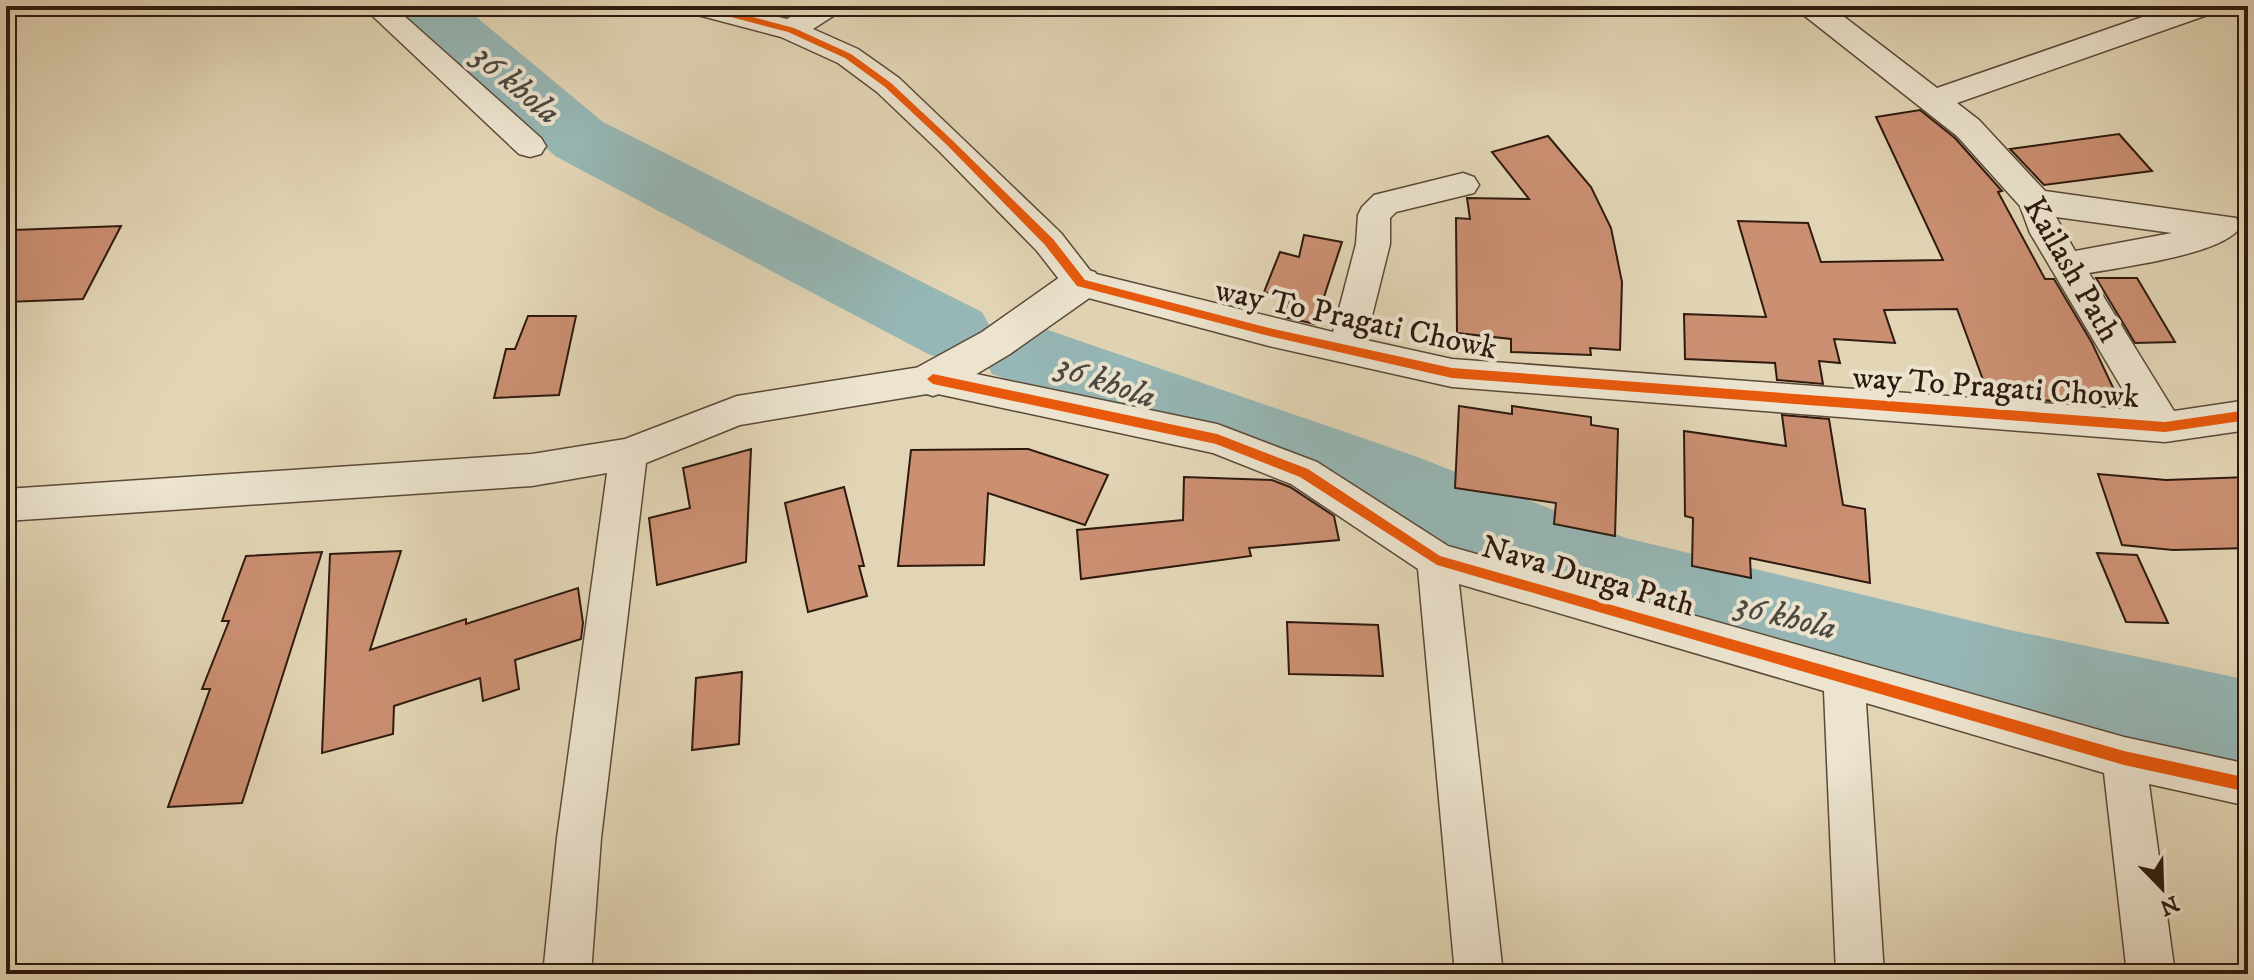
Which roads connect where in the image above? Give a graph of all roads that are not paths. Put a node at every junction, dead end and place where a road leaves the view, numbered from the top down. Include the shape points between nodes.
1 (376, 6) edge
2 (700, 6) edge
3 (828, 6) edge
4 (1811, 6) edge
5 (2203, 6) edge
6 (791, 30) junction
7 (1932, 101) junction
8 (530, 146) dead end
9 (1463, 185) dead end
10 (2035, 201) junction
11 (2236, 223) edge
12 (2066, 265) junction
13 (1081, 283) junction
14 (1346, 350) junction
15 (933, 379) junction
16 (2248, 415) edge
17 (2165, 427) junction
18 (628, 454) junction
19 (6, 505) edge
20 (1437, 560) junction
21 (1844, 677) junction
22 (2124, 758) junction
23 (2248, 785) edge
24 (567, 974) edge
25 (1479, 974) edge
26 (1860, 974) edge
27 (2151, 974) edge

1 - 8 street
2 - 6 street
3 - 6 street
4 - 7 street, Kailash Path
5 - 7 street
6 - 13 street via 848,56 888,85 1049,242
7 - 10 street, Kailash Path via 1968,128
9 - 14 street via 1385,203 1374,215 1373,244
10 - 11 street via 2102,213
10 - 12 street, Kailash Path
11 - 12 street via 2179,244
12 - 17 street, Kailash Path
13 - 14 street, way To Pragati Chowk
13 - 15 street via 996,343
14 - 17 street, way To Pragati Chowk via 1452,373
15 - 18 street via 737,411
15 - 20 street, Nava Durga Path via 1217,439 1304,473
16 - 17 street, way To Pragati Chowk
18 - 19 street via 532,470
18 - 24 street
20 - 21 street, Nava Durga Path
20 - 25 street
21 - 22 street, Nava Durga Path
21 - 26 street
22 - 23 street, Nava Durga Path
22 - 27 street

